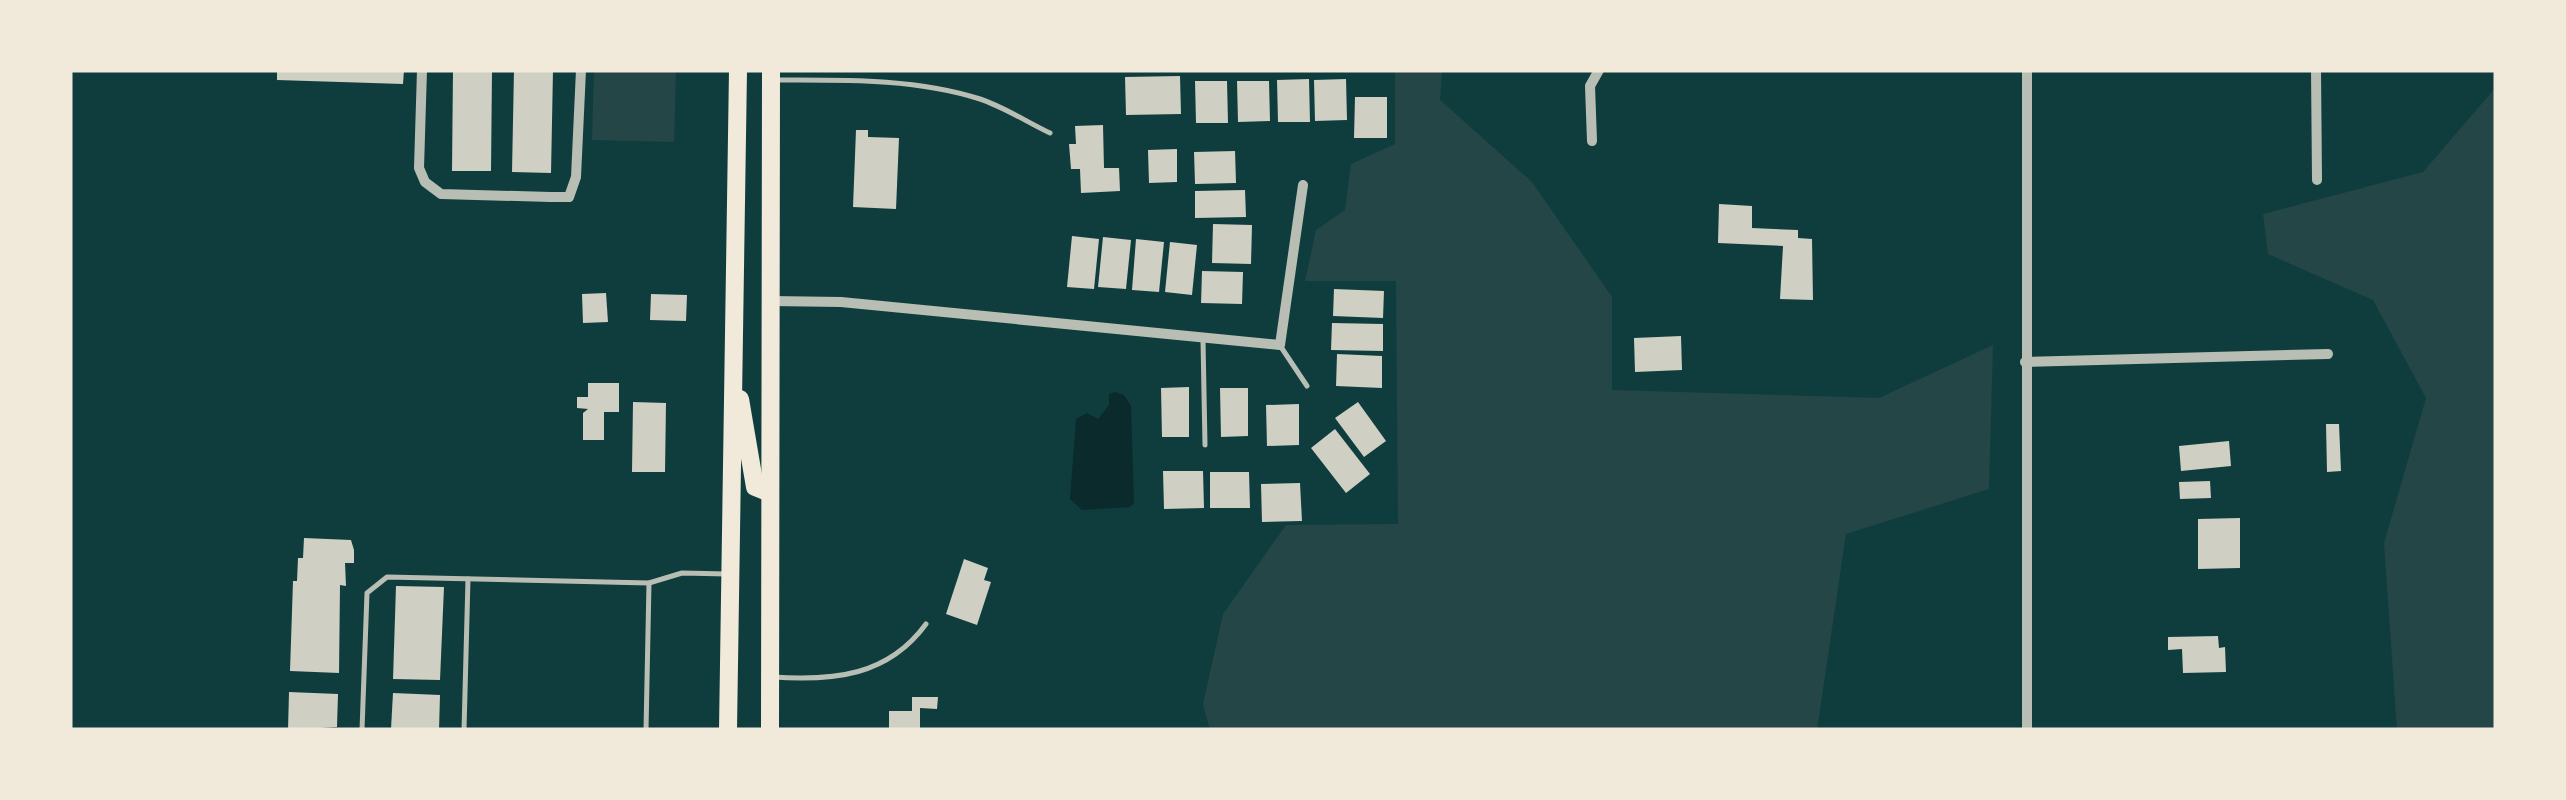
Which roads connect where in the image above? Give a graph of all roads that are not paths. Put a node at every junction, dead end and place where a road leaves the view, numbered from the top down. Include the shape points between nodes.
1 (422, 70) edge
2 (581, 70) edge
3 (738, 70) edge
4 (1599, 70) edge
5 (2027, 70) edge
6 (2316, 70) edge
7 (771, 75) edge
8 (1050, 133) dead end
9 (1592, 140) dead end
10 (2316, 180) dead end
11 (1303, 185) dead end
12 (770, 301) junction
13 (1203, 337) junction
14 (1280, 344) junction
15 (732, 349) junction
16 (2328, 354) dead end
17 (2025, 362) junction
18 (1306, 386) dead end
19 (1205, 445) dead end
20 (770, 492) junction
21 (730, 574) junction
22 (468, 579) junction
23 (649, 584) junction
24 (926, 624) dead end
25 (770, 677) junction
26 (362, 730) edge
27 (464, 730) edge
28 (646, 730) edge
29 (728, 730) edge
30 (770, 730) edge
31 (2026, 730) edge

1 - 2 street via 419,168 425,182 441,194 568,197 576,177
3 - 15 main road
4 - 9 street via 1590,86
5 - 17 street
6 - 10 street
7 - 8 lane via 877,80 984,100
7 - 12 main road
11 - 14 street
12 - 13 street
12 - 20 main road
13 - 14 street
13 - 19 lane
14 - 18 lane
15 - 20 main road via 755,487
15 - 21 main road
16 - 17 street
17 - 31 street
20 - 25 main road
21 - 23 lane via 682,573
21 - 29 main road
22 - 23 lane
22 - 26 lane via 388,577 367,593
22 - 27 lane
23 - 28 lane
24 - 25 lane via 908,649 882,664 812,680
25 - 30 main road

